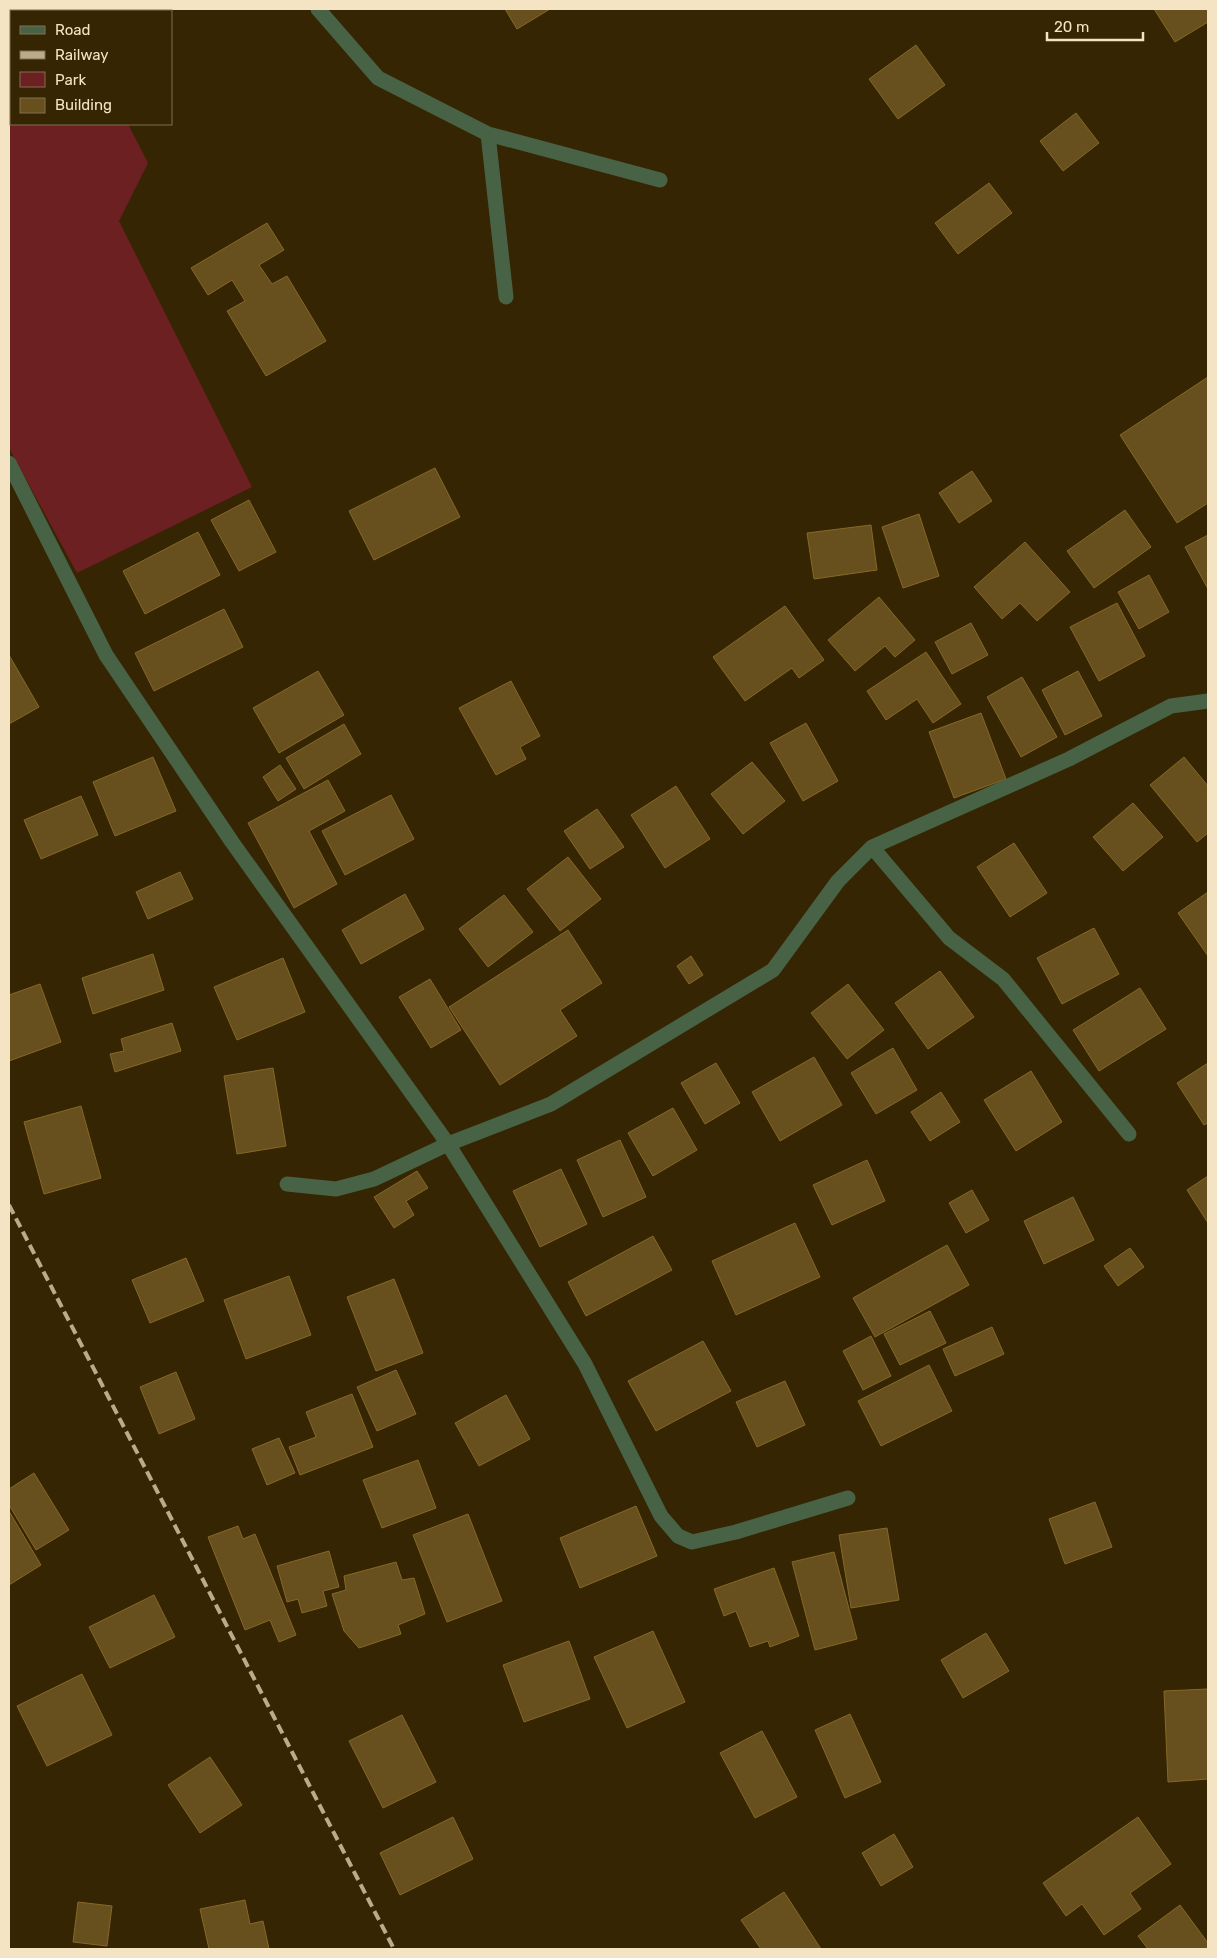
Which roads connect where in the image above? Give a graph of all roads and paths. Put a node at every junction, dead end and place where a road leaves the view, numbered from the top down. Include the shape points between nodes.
1 (318, 9) edge
2 (488, 134) junction
3 (660, 180) dead end
4 (506, 297) dead end
5 (9, 463) edge
6 (1208, 701) edge
7 (872, 847) junction
8 (1129, 1134) dead end
9 (448, 1144) junction
10 (286, 1184) dead end
11 (848, 1498) dead end

1 - 2 street via 378,78
2 - 3 street
2 - 4 street
5 - 9 street via 106,655 232,842
6 - 7 street via 1171,706 1069,759
7 - 8 street via 949,938 1003,979
7 - 9 street via 838,881 773,970 551,1104
9 - 10 street via 374,1179 336,1189
9 - 11 street via 585,1364 661,1516 678,1536 692,1542

